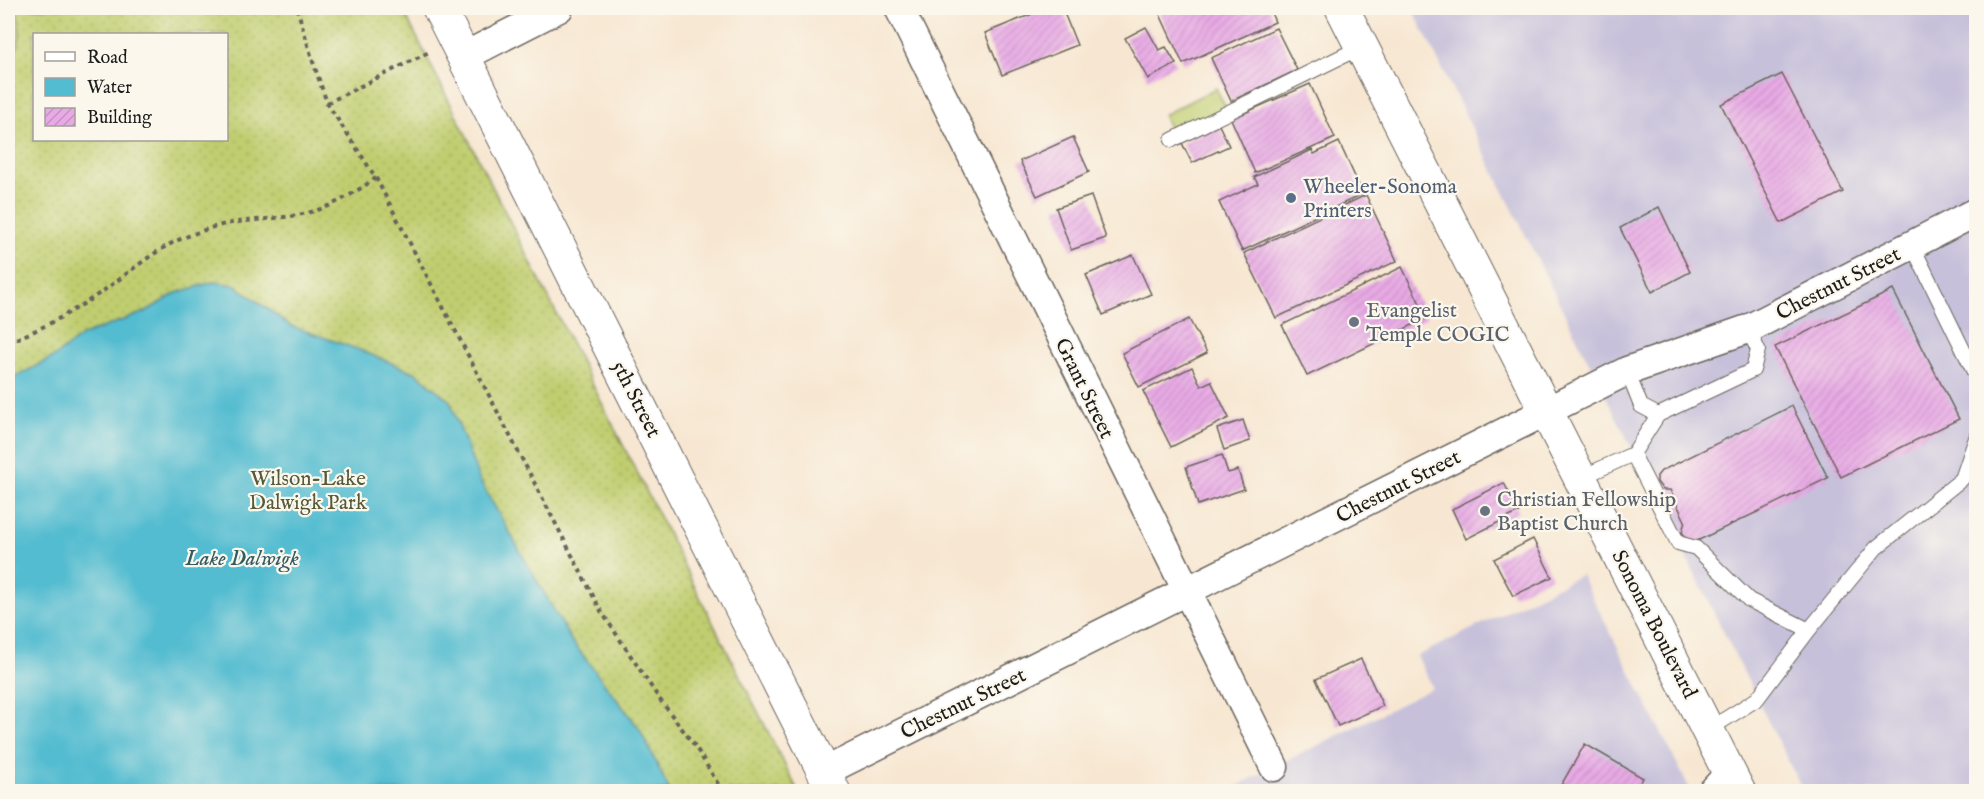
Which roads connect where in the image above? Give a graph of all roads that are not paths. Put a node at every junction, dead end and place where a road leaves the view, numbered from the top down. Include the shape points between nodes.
1 (439, 8) edge
2 (559, 8) edge
3 (899, 8) edge
4 (1342, 8) edge
5 (1362, 47) junction
6 (461, 48) junction
7 (1172, 140) dead end
8 (1977, 212) edge
9 (1912, 245) junction
10 (1748, 330) junction
11 (1627, 371) junction
12 (1977, 376) edge
13 (1547, 411) junction
14 (1658, 415) junction
15 (1977, 438) edge
16 (1633, 454) junction
17 (1580, 478) junction
18 (1186, 592) junction
19 (1809, 630) junction
20 (1708, 730) junction
21 (1274, 767) dead end
22 (829, 782) edge
23 (1727, 785) edge

1 - 6 main road, 5th Street
2 - 6 street
3 - 18 street, Grant Street
4 - 5 main road, Sonoma Boulevard
5 - 7 lane
5 - 13 main road, Sonoma Boulevard
6 - 22 main road, 5th Street
8 - 9 street, Chestnut Street
9 - 10 street, Chestnut Street
9 - 12 lane
10 - 11 street, Chestnut Street
10 - 14 lane via 1758,350 1753,370
11 - 13 street, Chestnut Street
11 - 14 lane via 1641,406
13 - 17 main road, Sonoma Boulevard
13 - 18 street, Chestnut Street
14 - 16 lane
15 - 19 lane via 1962,479 1876,548
16 - 17 lane
16 - 19 lane via 1678,543 1696,548 1749,600
17 - 20 main road, Sonoma Boulevard
18 - 21 street, Grant Street
18 - 22 street, Chestnut Street
19 - 20 lane via 1757,699
20 - 23 main road, Sonoma Boulevard

